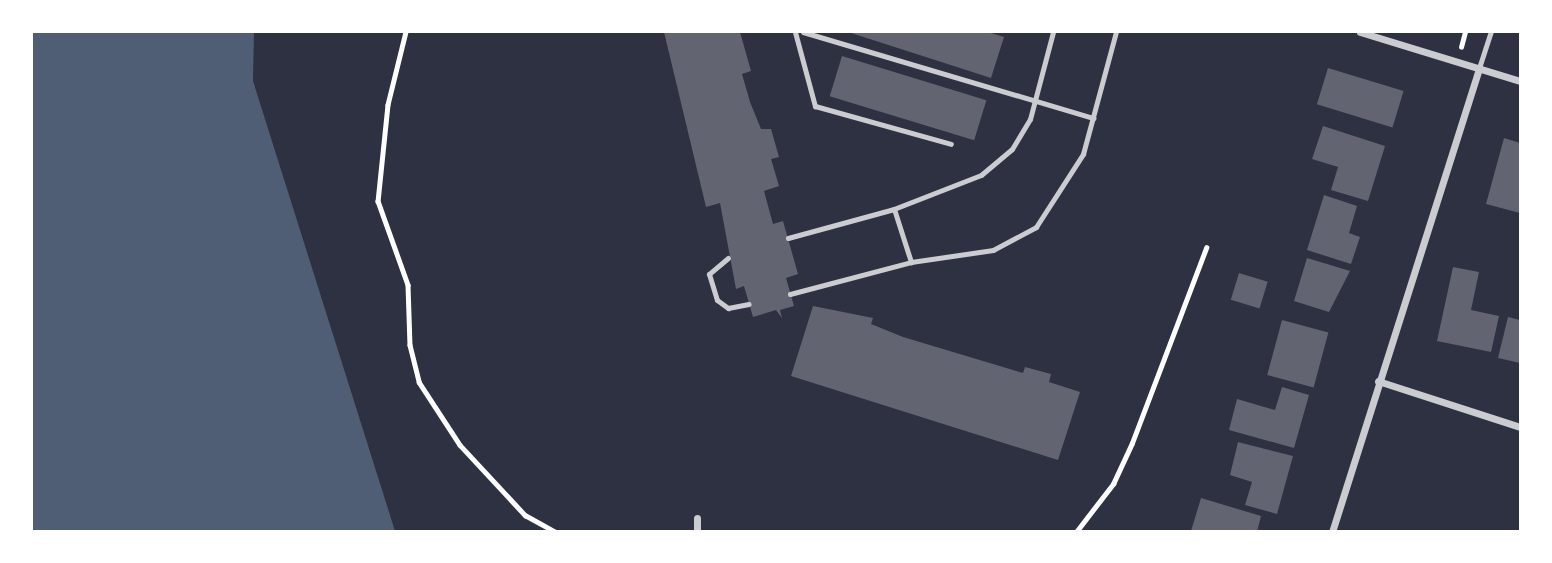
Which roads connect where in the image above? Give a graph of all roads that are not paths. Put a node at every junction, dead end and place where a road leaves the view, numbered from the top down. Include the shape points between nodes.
1 (795, 32) edge
2 (803, 32) edge
3 (1053, 32) edge
4 (1116, 32) edge
5 (1360, 32) edge
6 (1491, 32) edge
7 (1479, 68) junction
8 (1521, 81) edge
9 (1035, 100) junction
10 (1094, 118) junction
11 (951, 144) dead end
12 (894, 209) junction
13 (788, 238) dead end
14 (728, 258) dead end
15 (911, 262) junction
16 (790, 294) dead end
17 (749, 304) dead end
18 (1378, 381) junction
19 (1521, 428) edge
20 (697, 518) dead end
21 (697, 531) edge
22 (1332, 531) edge

1 - 11 lane via 815,106
2 - 9 lane
3 - 9 lane
4 - 10 lane
5 - 7 street
6 - 7 lane
7 - 8 street
7 - 18 street
9 - 10 lane
9 - 12 lane via 1012,149 981,175
10 - 15 lane via 1083,154 1036,227 993,250
12 - 13 lane
12 - 15 lane
14 - 17 lane via 709,274 717,300 728,308
15 - 16 lane
18 - 19 street
18 - 22 street
20 - 21 street

